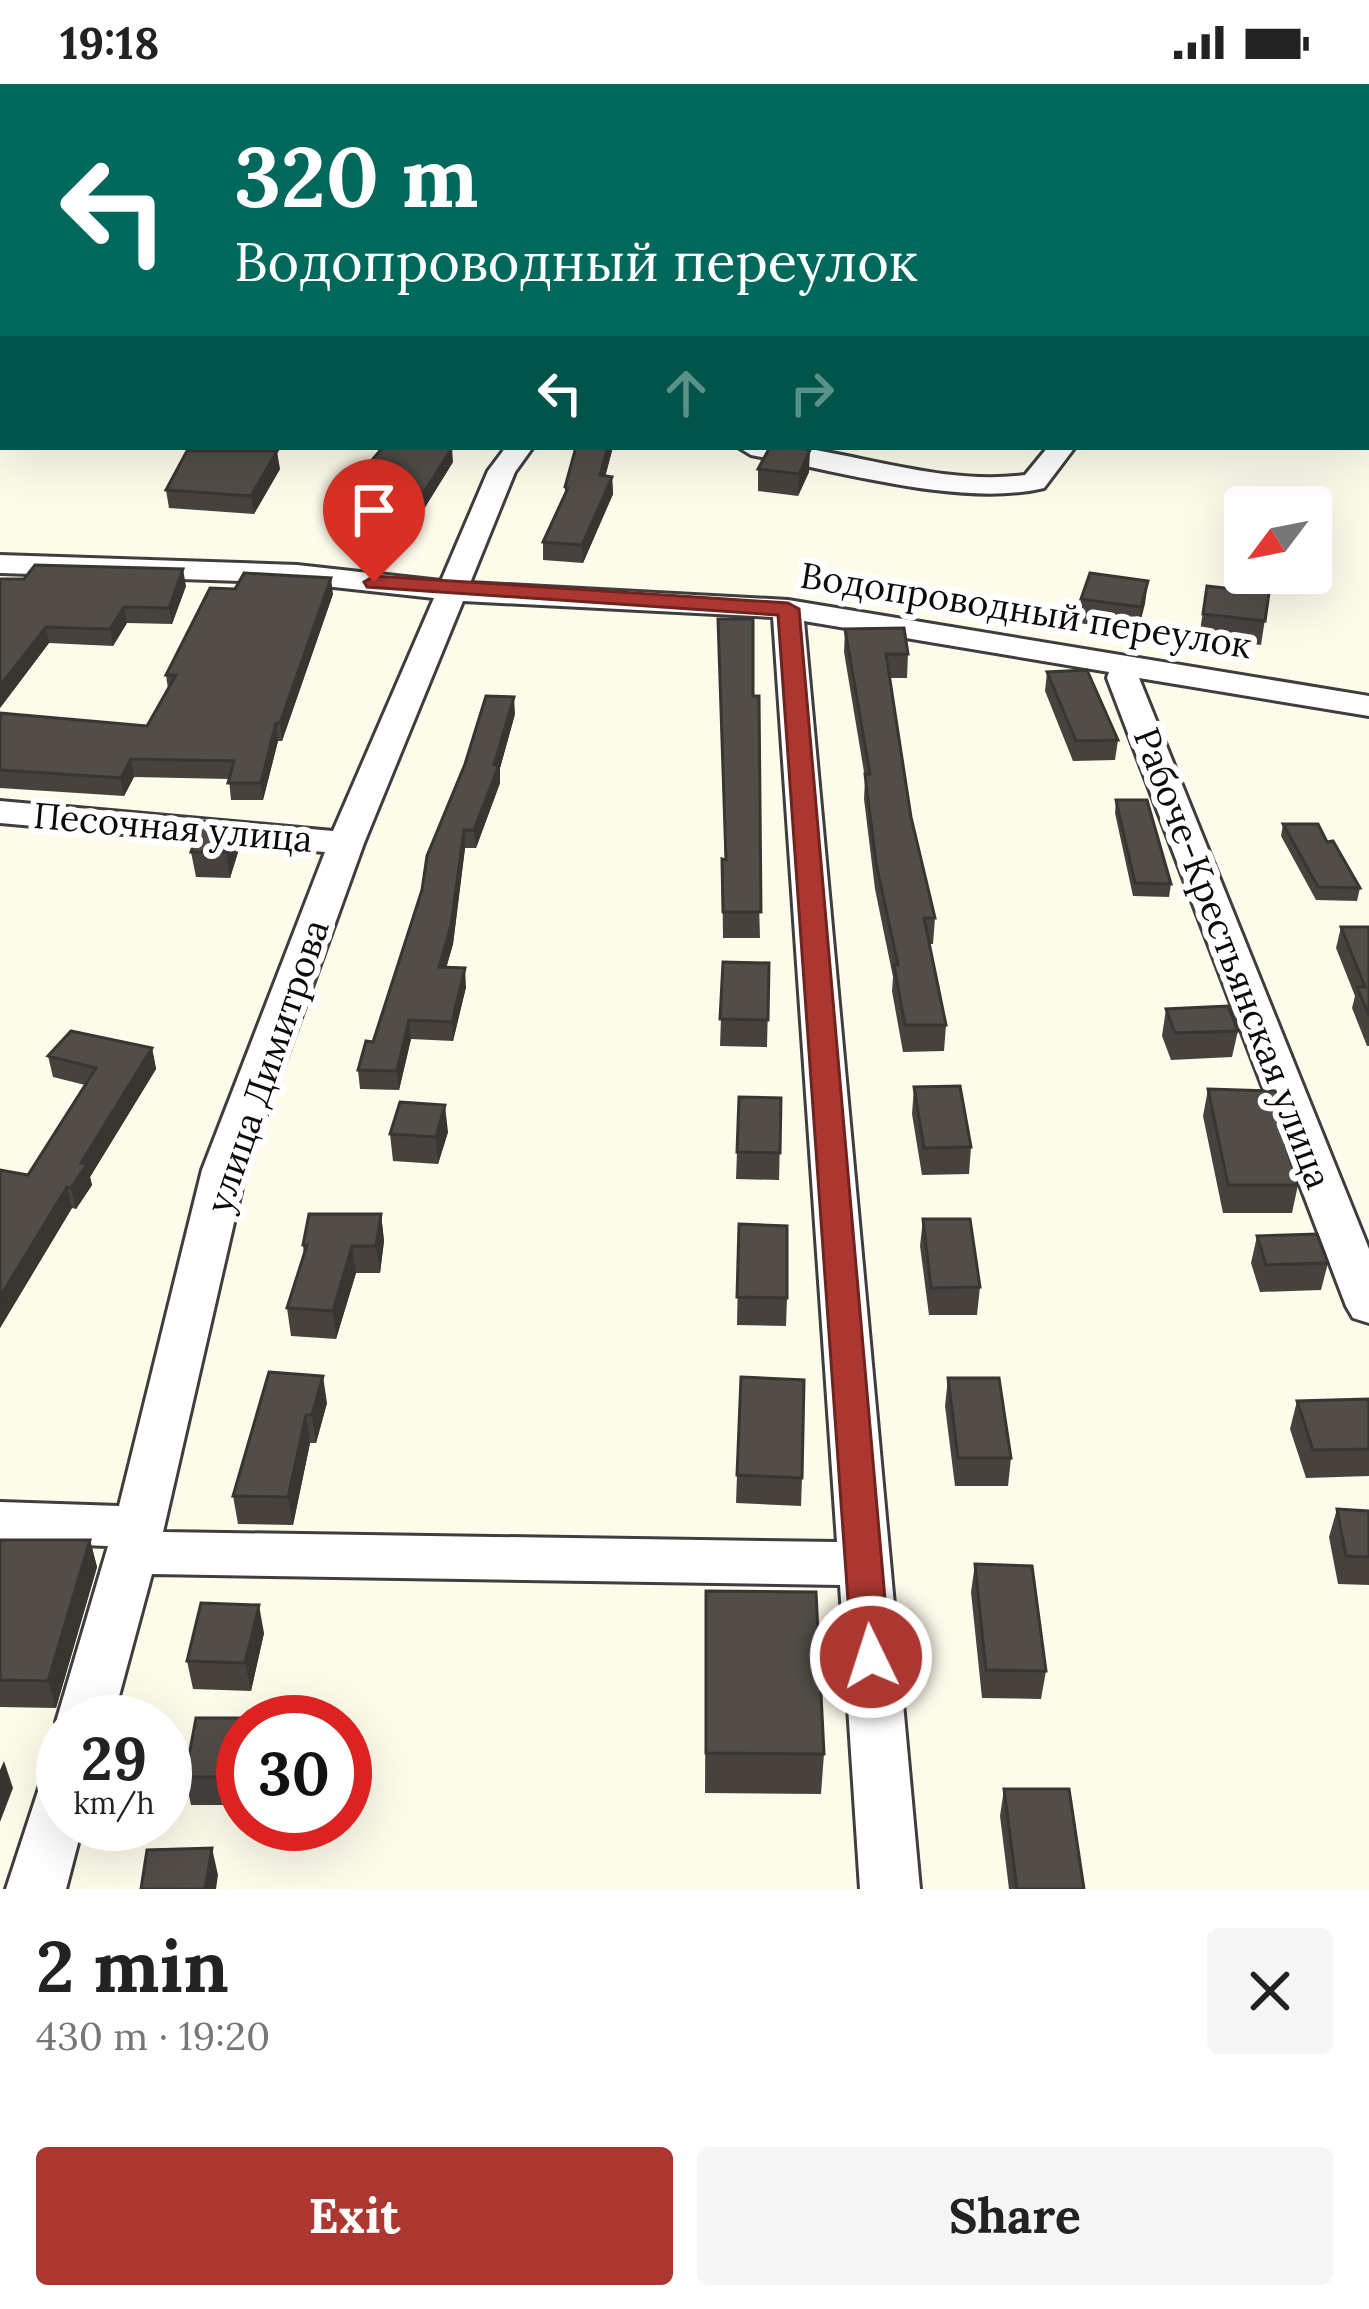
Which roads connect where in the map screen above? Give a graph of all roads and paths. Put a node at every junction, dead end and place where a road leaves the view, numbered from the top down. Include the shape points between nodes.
1 (518, 450) edge
2 (767, 450) edge
3 (1060, 450) edge
4 (0, 564) edge
5 (458, 578) junction
6 (788, 609) junction
7 (1125, 672) junction
8 (1369, 706) edge
9 (0, 812) edge
10 (346, 843) junction
11 (1369, 1306) edge
12 (0, 1522) edge
13 (136, 1540) junction
14 (864, 1564) junction
15 (92, 1695) edge
16 (47, 1851) edge
17 (36, 1889) edge
18 (890, 1889) edge

1 - 5 street, улица Димитрова
2 - 3 street via 951,484 1006,486 1034,482
4 - 5 street, Водопроводный переулок
5 - 6 street, Водопроводный переулок
5 - 10 street, улица Димитрова
6 - 7 street, Водопроводный переулок
6 - 14 street
7 - 8 street, Водопроводный переулок
7 - 11 street, Рабоче-Крестьянская улица
9 - 10 street, Песочная улица
10 - 13 street, улица Димитрова via 224,1170
12 - 13 street
13 - 14 street
13 - 15 street, улица Димитрова
14 - 18 street
16 - 17 street

